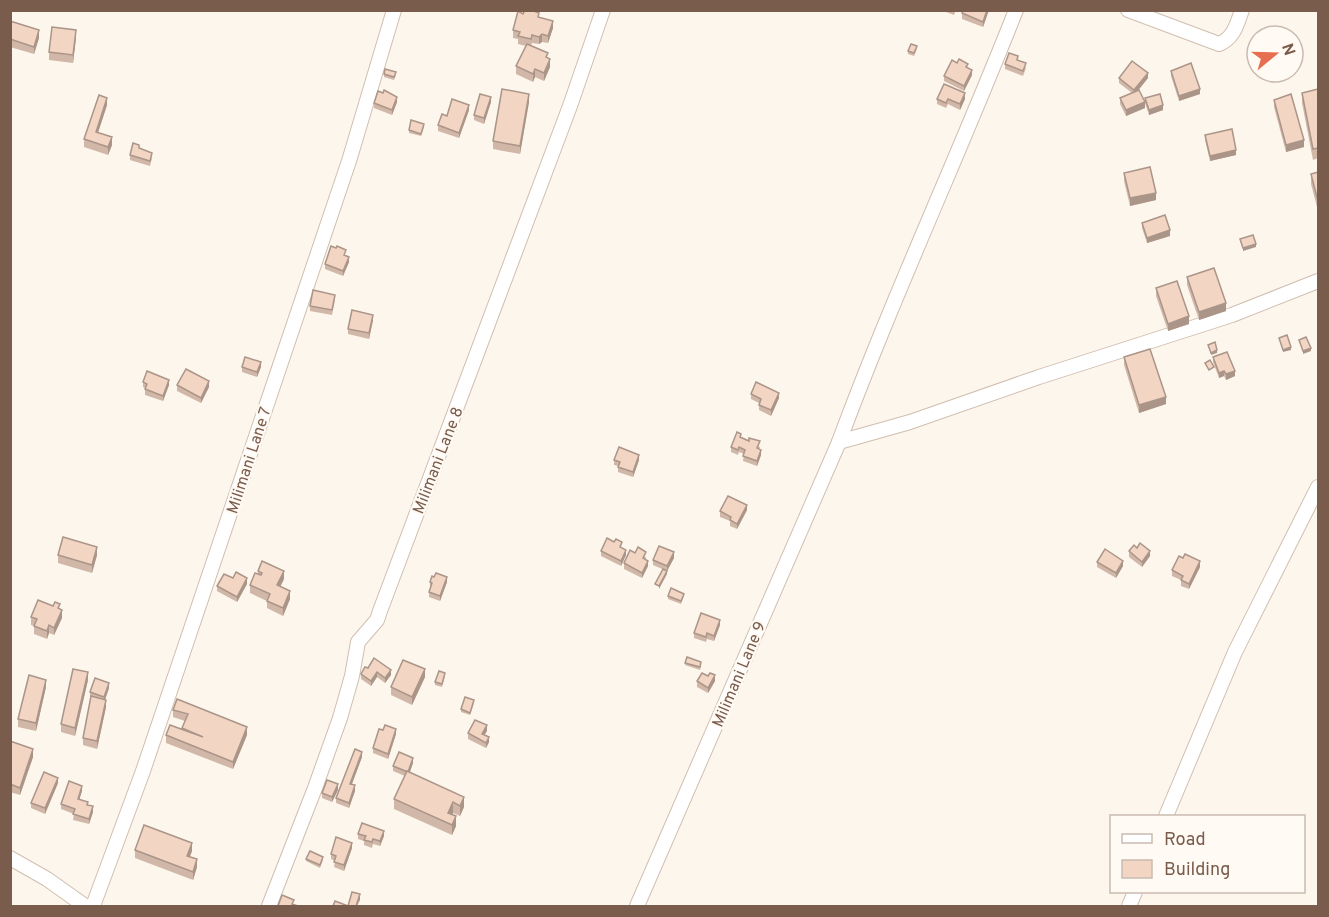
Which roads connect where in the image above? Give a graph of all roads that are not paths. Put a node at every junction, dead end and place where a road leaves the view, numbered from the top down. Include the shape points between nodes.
1 (394, 10) edge
2 (603, 10) edge
3 (1016, 10) edge
4 (1128, 10) edge
5 (1242, 10) edge
6 (1318, 281) edge
7 (839, 442) junction
8 (1318, 487) edge
9 (1166, 815) edge
10 (10, 858) edge
11 (76, 904) edge
12 (93, 906) edge
13 (268, 906) edge
14 (637, 906) edge

1 - 12 street, Milimani Lane 7 via 349,161 143,771
2 - 13 street, Milimani Lane 8 via 377,620 358,642 340,718
3 - 7 street, Milimani Lane 9
4 - 5 street via 1219,44 1234,31
6 - 7 street via 1232,315
7 - 14 street, Milimani Lane 9
8 - 9 street via 1235,652
10 - 11 street via 47,879

